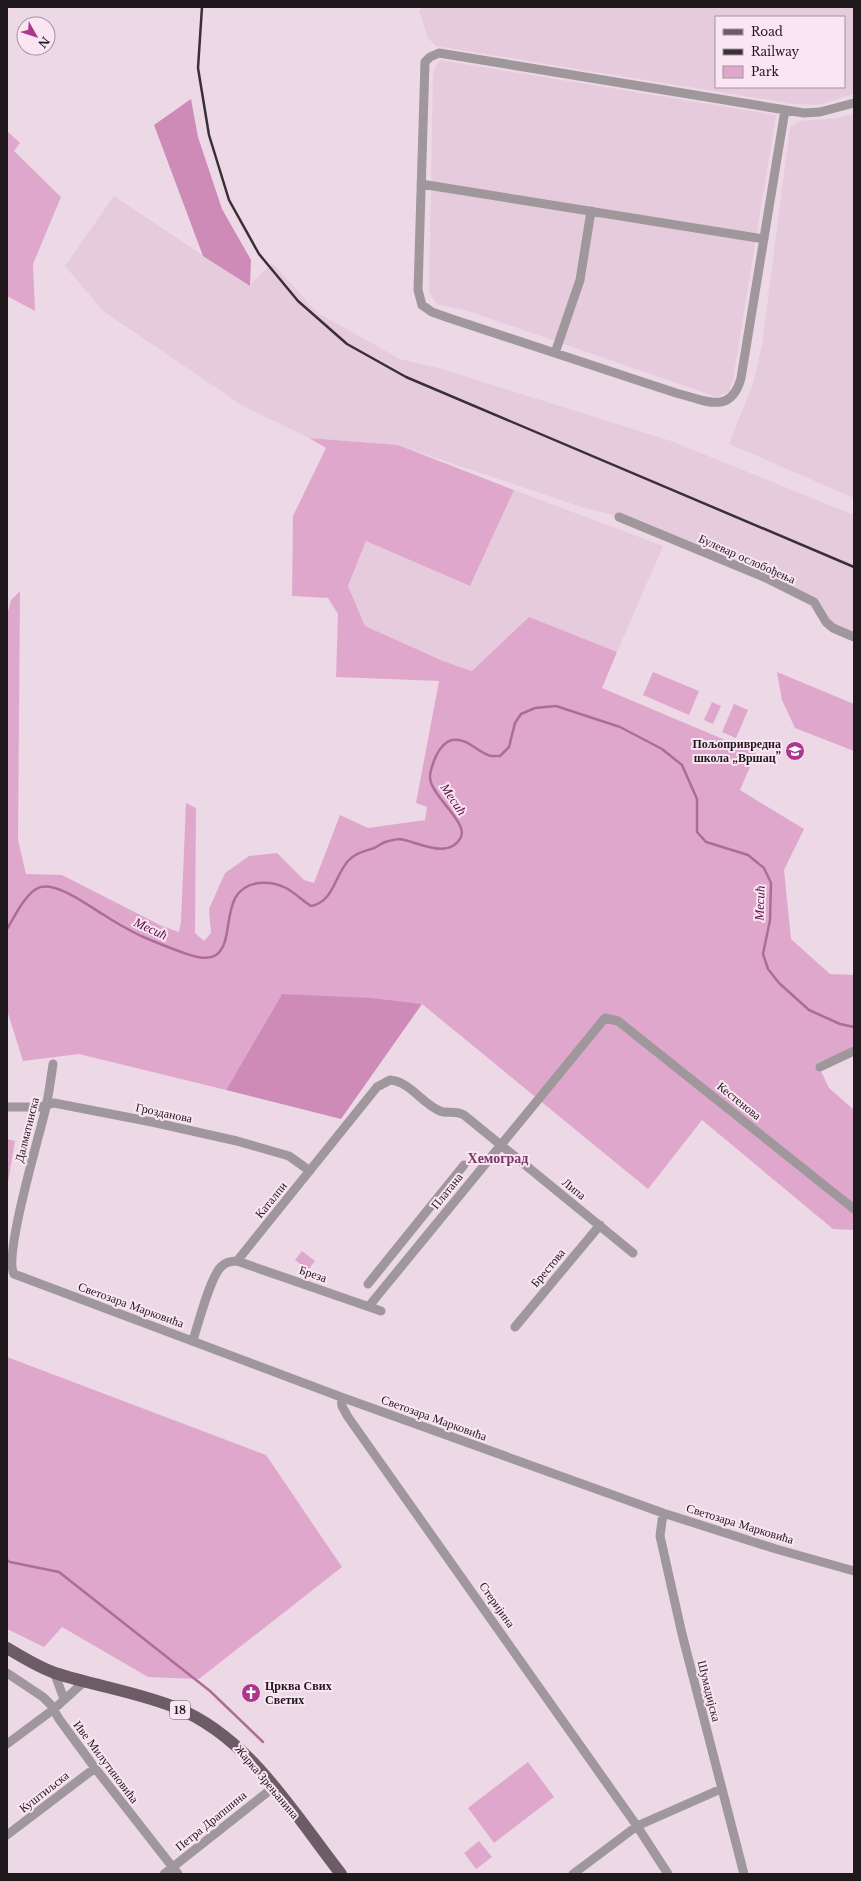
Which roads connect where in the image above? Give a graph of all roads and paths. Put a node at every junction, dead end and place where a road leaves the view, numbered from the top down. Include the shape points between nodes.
1 (854, 103) edge
2 (785, 110) junction
3 (421, 184) junction
4 (591, 211) junction
5 (764, 239) junction
6 (555, 353) junction
7 (619, 517) dead end
8 (854, 637) edge
9 (605, 1018) joint
10 (854, 1051) edge
11 (54, 1064) dead end
12 (820, 1067) dead end
13 (386, 1081) joint
14 (47, 1105) junction
15 (7, 1107) edge
16 (500, 1145) junction
17 (464, 1165) dead end
18 (310, 1171) junction
19 (854, 1209) edge
20 (600, 1225) junction
21 (399, 1245) junction
22 (633, 1253) dead end
23 (411, 1255) junction
24 (237, 1261) junction
25 (12, 1272) joint
26 (368, 1284) dead end
27 (369, 1306) junction
28 (381, 1311) dead end
29 (515, 1327) dead end
30 (193, 1340) junction
31 (341, 1397) junction
32 (663, 1513) junction
33 (854, 1570) edge
34 (7, 1648) edge
35 (54, 1672) junction
36 (7, 1673) edge
37 (85, 1681) junction
38 (64, 1700) junction
39 (54, 1709) junction
40 (7, 1744) edge
41 (95, 1768) junction
42 (274, 1787) junction
43 (722, 1789) junction
44 (637, 1826) junction
45 (7, 1836) edge
46 (175, 1871) edge
47 (164, 1874) edge
48 (341, 1874) edge
49 (573, 1874) edge
50 (668, 1874) edge
51 (744, 1874) edge

1 - 2 street via 820,112
2 - 3 street via 439,53 425,62
2 - 5 street
3 - 4 street
3 - 6 street via 418,290 422,305 432,312
4 - 5 street
4 - 6 street via 580,280
5 - 6 street via 741,378 737,391 729,399 714,403 676,393
7 - 8 street, Булевар ослобођења via 764,577 814,602 826,622
9 - 16 street, Платана
9 - 19 street, Кестенова via 618,1021
10 - 12 street
11 - 14 street, Далматинска
13 - 16 street, Липа via 402,1082 441,1111 464,1114
13 - 18 street, Каталпи via 377,1087
14 - 15 street, Грозданова
14 - 18 street, Грозданова via 62,1104 237,1141 289,1156
14 - 25 street, Далматинска via 19,1211
16 - 20 street, Липа
16 - 23 street, Платана
17 - 21 street
18 - 24 street, Каталпи
20 - 22 street, Липа
20 - 29 street, Брестова
21 - 23 street
21 - 26 street
23 - 27 street, Платана
24 - 27 street, Бреза
24 - 30 street, Каталпи via 222,1266 214,1277
25 - 30 street, Светозара Марковића
27 - 28 street, Бреза
30 - 31 street, Светозара Марковића
31 - 32 street, Светозара Марковића
31 - 44 street, Стеријина via 348,1418
32 - 33 street, Светозара Марковића via 776,1549
32 - 43 street, Шумадијска via 660,1536
34 - 35 main road, 18
35 - 37 main road, 18
35 - 38 street
36 - 39 street, Иве Милутиновића via 42,1697
37 - 38 street
37 - 42 main road, Жарка Зрењанина / 18 via 158,1702 198,1718 236,1745
38 - 39 street
39 - 40 street
39 - 41 street, Иве Милутиновића
41 - 45 street, Куштиљска
41 - 46 street, Иве Милутиновића
42 - 46 street, Петра Драпшина
42 - 48 main road, Жарка Зрењанина / 18
43 - 44 street
43 - 51 street, Шумадијска
44 - 49 street
44 - 50 street, Стеријина
46 - 47 street, Петра Драпшина

